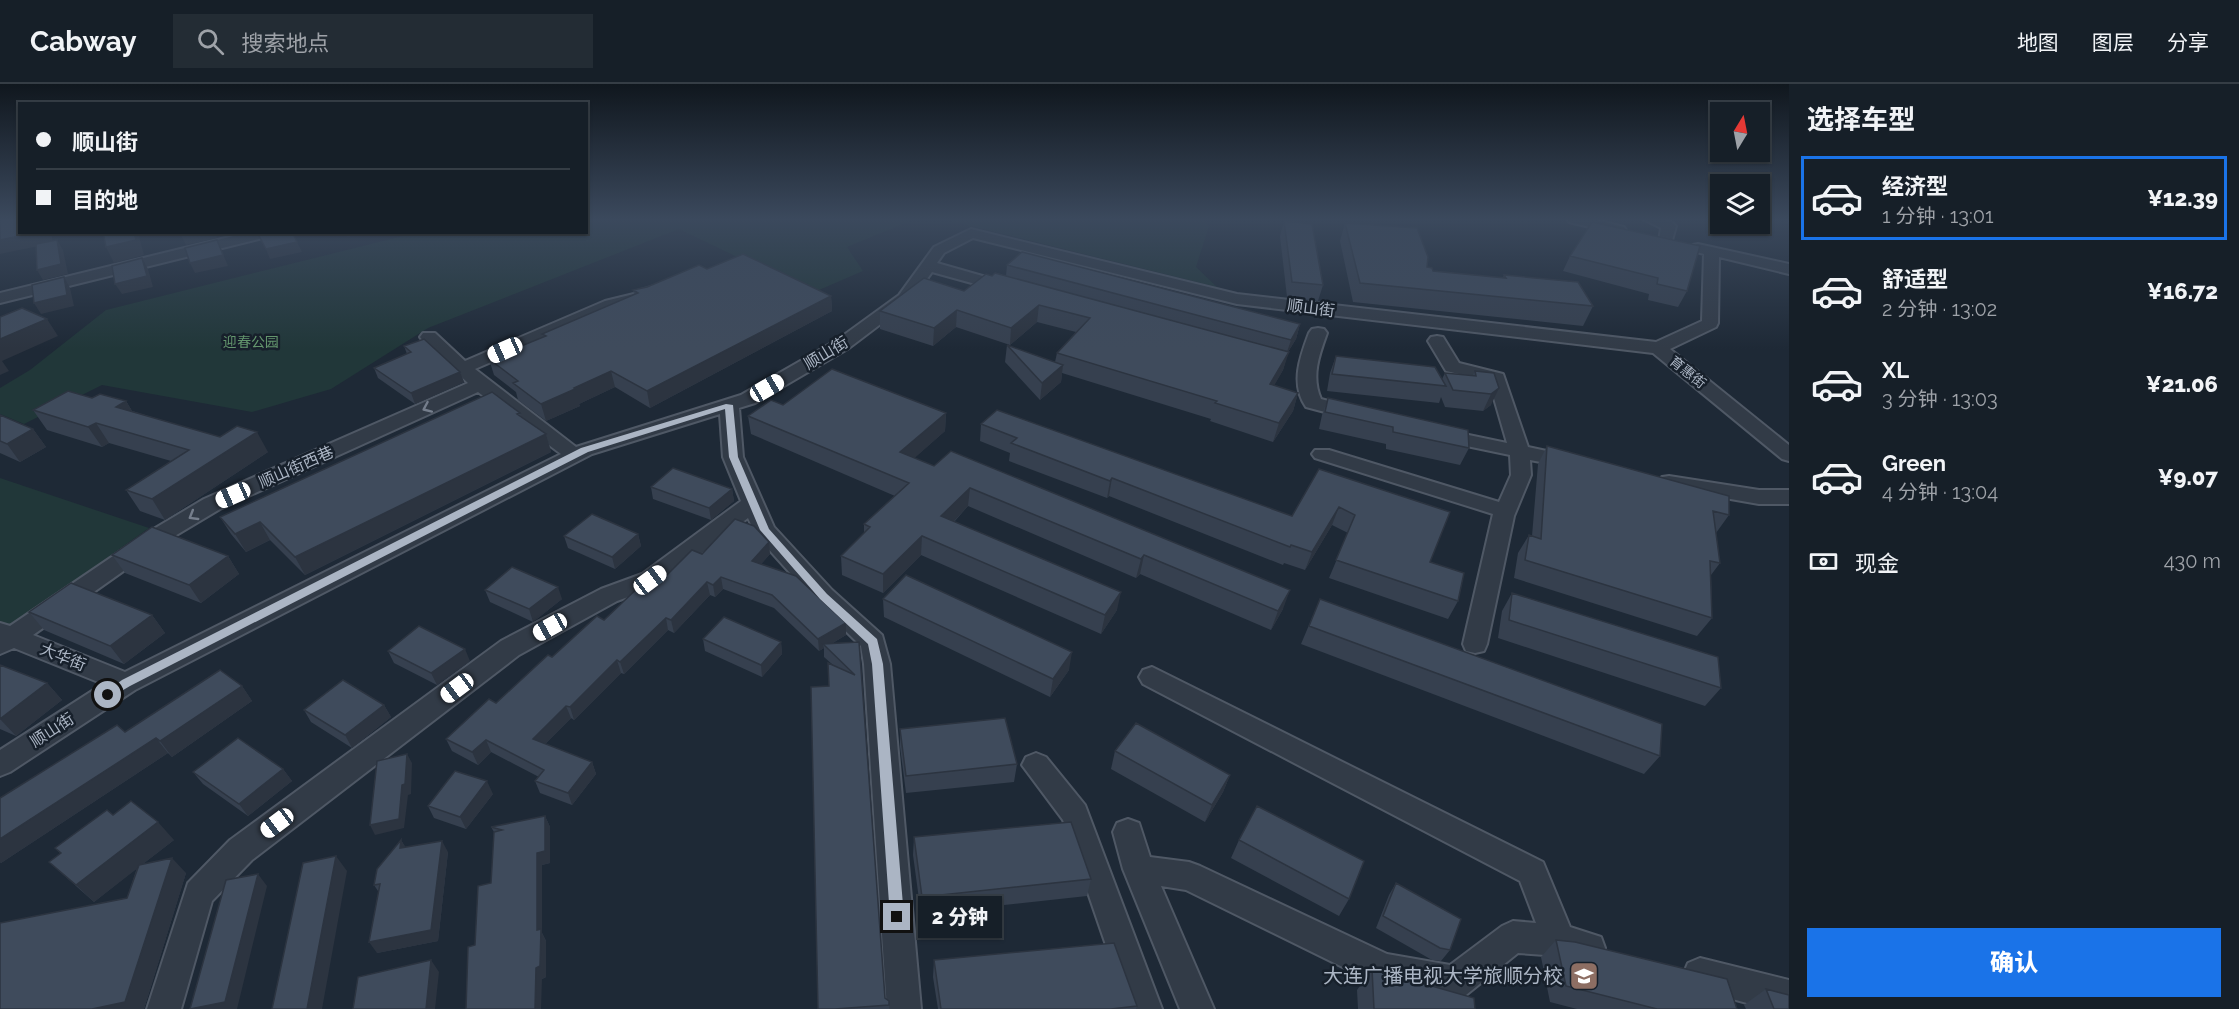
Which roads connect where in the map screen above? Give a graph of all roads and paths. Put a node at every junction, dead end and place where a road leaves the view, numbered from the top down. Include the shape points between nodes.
1 (147, 262) edge
2 (931, 262) edge
3 (1089, 262) edge
4 (1712, 262) edge
5 (1760, 262) edge
6 (929, 266) junction
7 (1789, 269) edge
8 (654, 292) edge
9 (1027, 294) edge
10 (0, 298) edge
11 (1318, 333) dead end
12 (429, 337) dead end
13 (1437, 341) dead end
14 (1658, 348) junction
15 (463, 368) junction
16 (480, 384) junction
17 (729, 405) junction
18 (1375, 419) edge
19 (1424, 432) edge
20 (1520, 452) junction
21 (1322, 454) dead end
22 (574, 455) junction
23 (1789, 455) edge
24 (1587, 465) edge
25 (1654, 479) edge
26 (1789, 497) edge
27 (753, 503) junction
28 (1505, 511) junction
29 (4, 638) edge
30 (1475, 644) dead end
31 (1152, 676) dead end
32 (126, 683) junction
33 (0, 764) edge
34 (1036, 765) dead end
35 (1128, 832) dead end
36 (1138, 869) junction
37 (1559, 940) junction
38 (1616, 954) edge
39 (1674, 968) edge
40 (1789, 997) edge
41 (164, 1009) edge
42 (904, 1009) edge
43 (1145, 1009) edge
44 (1197, 1009) edge

1 - 10 street
2 - 6 street, 顺山街
3 - 14 street, 顺山街 via 1237,299
4 - 14 street, 育惠街 via 1710,323
5 - 7 street
6 - 9 street
6 - 17 street, 顺山街 via 905,298 843,344 748,399
8 - 15 street via 610,304
11 - 18 street via 1299,366 1313,403
12 - 15 street
13 - 20 street via 1452,366 1497,378
14 - 23 street, 育惠街
15 - 16 street
16 - 22 street
16 -> 29 street, 顺山街西巷 via 212,504
17 - 22 street, 顺山街
17 - 27 street via 733,457
19 - 20 street
20 - 24 street
20 - 28 street via 1521,475
21 - 28 street
22 - 32 street, 顺山街
25 - 26 street via 1759,497
27 - 41 street via 650,580 609,595 510,648 241,850 199,893
27 - 42 street via 764,530 824,596 873,642
28 - 30 street
29 - 32 street, 大华街
31 - 37 street via 1532,872
32 - 33 street, 顺山街
34 - 43 street via 1075,814
35 - 36 street
36 - 37 street via 1189,876 1385,970 1454,983 1513,937
36 - 44 street
37 - 38 street
39 - 40 street

